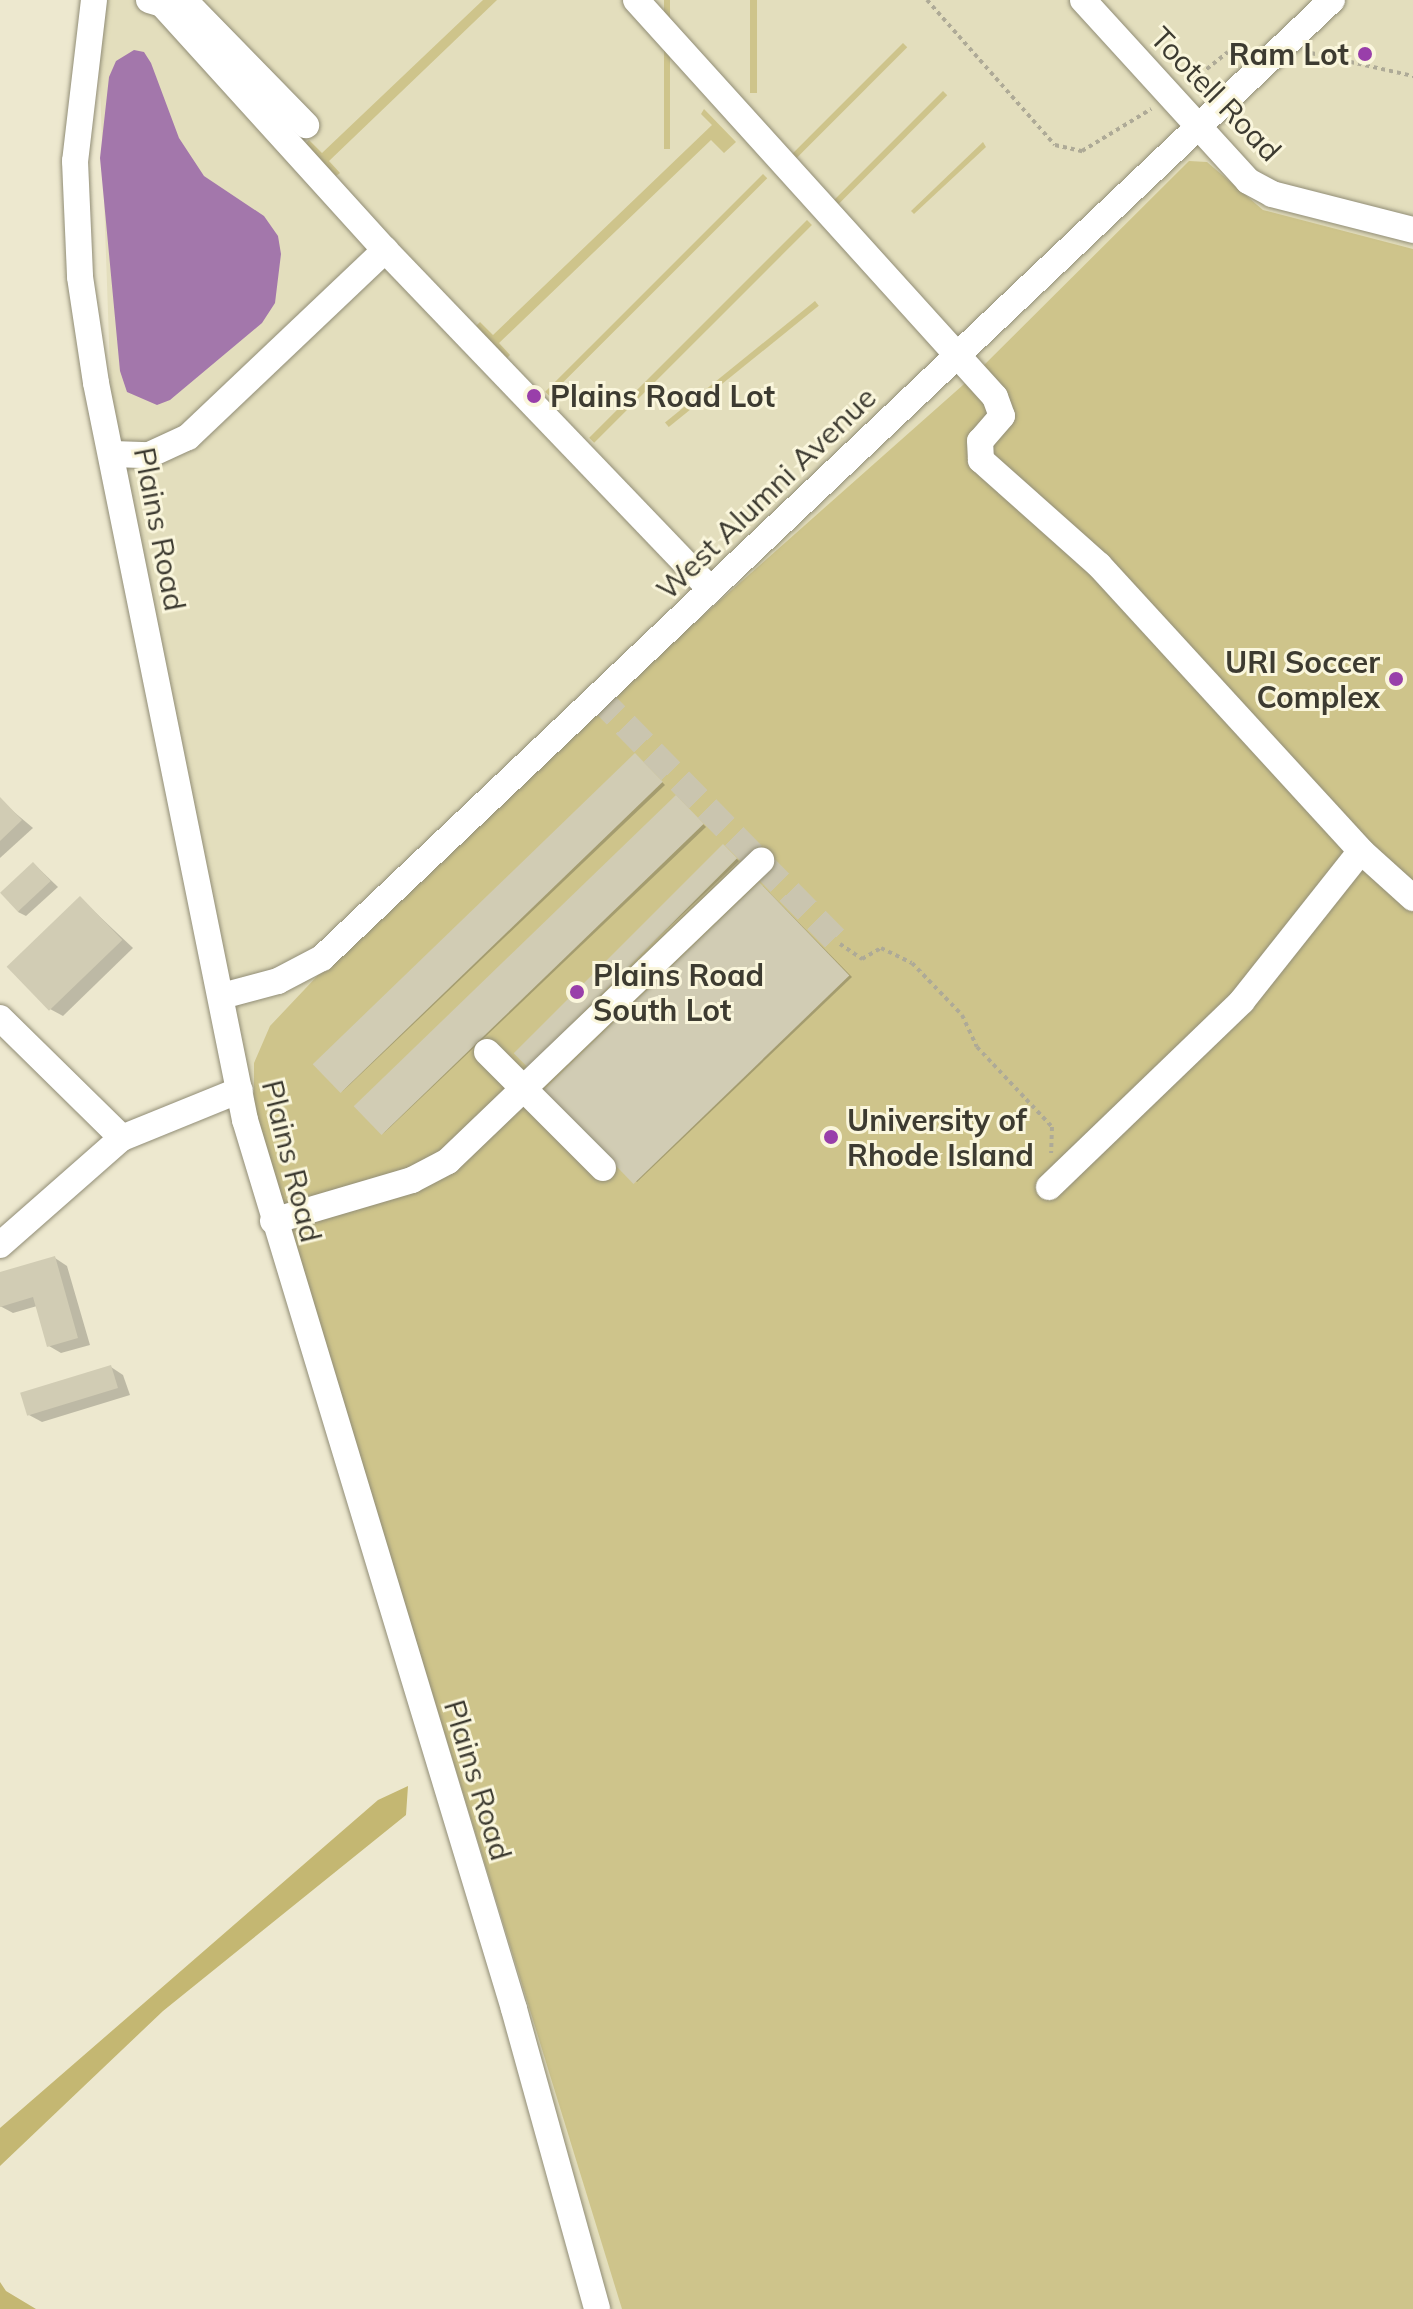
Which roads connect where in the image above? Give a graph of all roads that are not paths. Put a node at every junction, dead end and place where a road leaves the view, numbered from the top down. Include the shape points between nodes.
1 (94, 0) edge
2 (149, 0) edge
3 (184, 0) edge
4 (636, 0) edge
5 (1083, 0) edge
6 (1332, 0) edge
7 (306, 125) dead end
8 (1196, 126) junction
9 (1413, 230) edge
10 (385, 250) junction
11 (957, 354) junction
12 (113, 454) junction
13 (710, 589) junction
14 (1361, 851) junction
15 (761, 861) dead end
16 (1413, 898) edge
17 (222, 996) junction
18 (0, 1018) edge
19 (487, 1052) dead end
20 (524, 1089) junction
21 (240, 1090) junction
22 (122, 1138) junction
23 (603, 1168) dead end
24 (1049, 1187) road end
25 (273, 1221) junction
26 (0, 1245) edge
27 (597, 2309) edge

1 - 12 street, Plains Road via 82,78 80,277
2 - 10 street via 162,4
3 - 7 street
4 - 11 street
5 - 8 street, Tootell Road
6 - 8 street, West Alumni Avenue
8 - 9 street, Tootell Road via 1248,181 1272,194
8 - 11 street, West Alumni Avenue
10 - 12 street via 188,437 149,455
10 - 13 street
11 - 13 street, West Alumni Avenue
11 - 14 street via 1002,407 998,424 980,441 981,460 1099,565
12 - 17 street, Plains Road
13 - 17 street, West Alumni Avenue via 322,958 278,981
14 - 16 street
14 - 24 street via 1242,1001
15 - 20 street
17 - 21 street, Plains Road
18 - 22 street
19 - 20 street
20 - 23 street
20 - 25 street via 448,1161 412,1180
21 - 22 street
21 - 25 street, Plains Road
22 - 26 street
25 - 27 street, Plains Road via 514,2009

